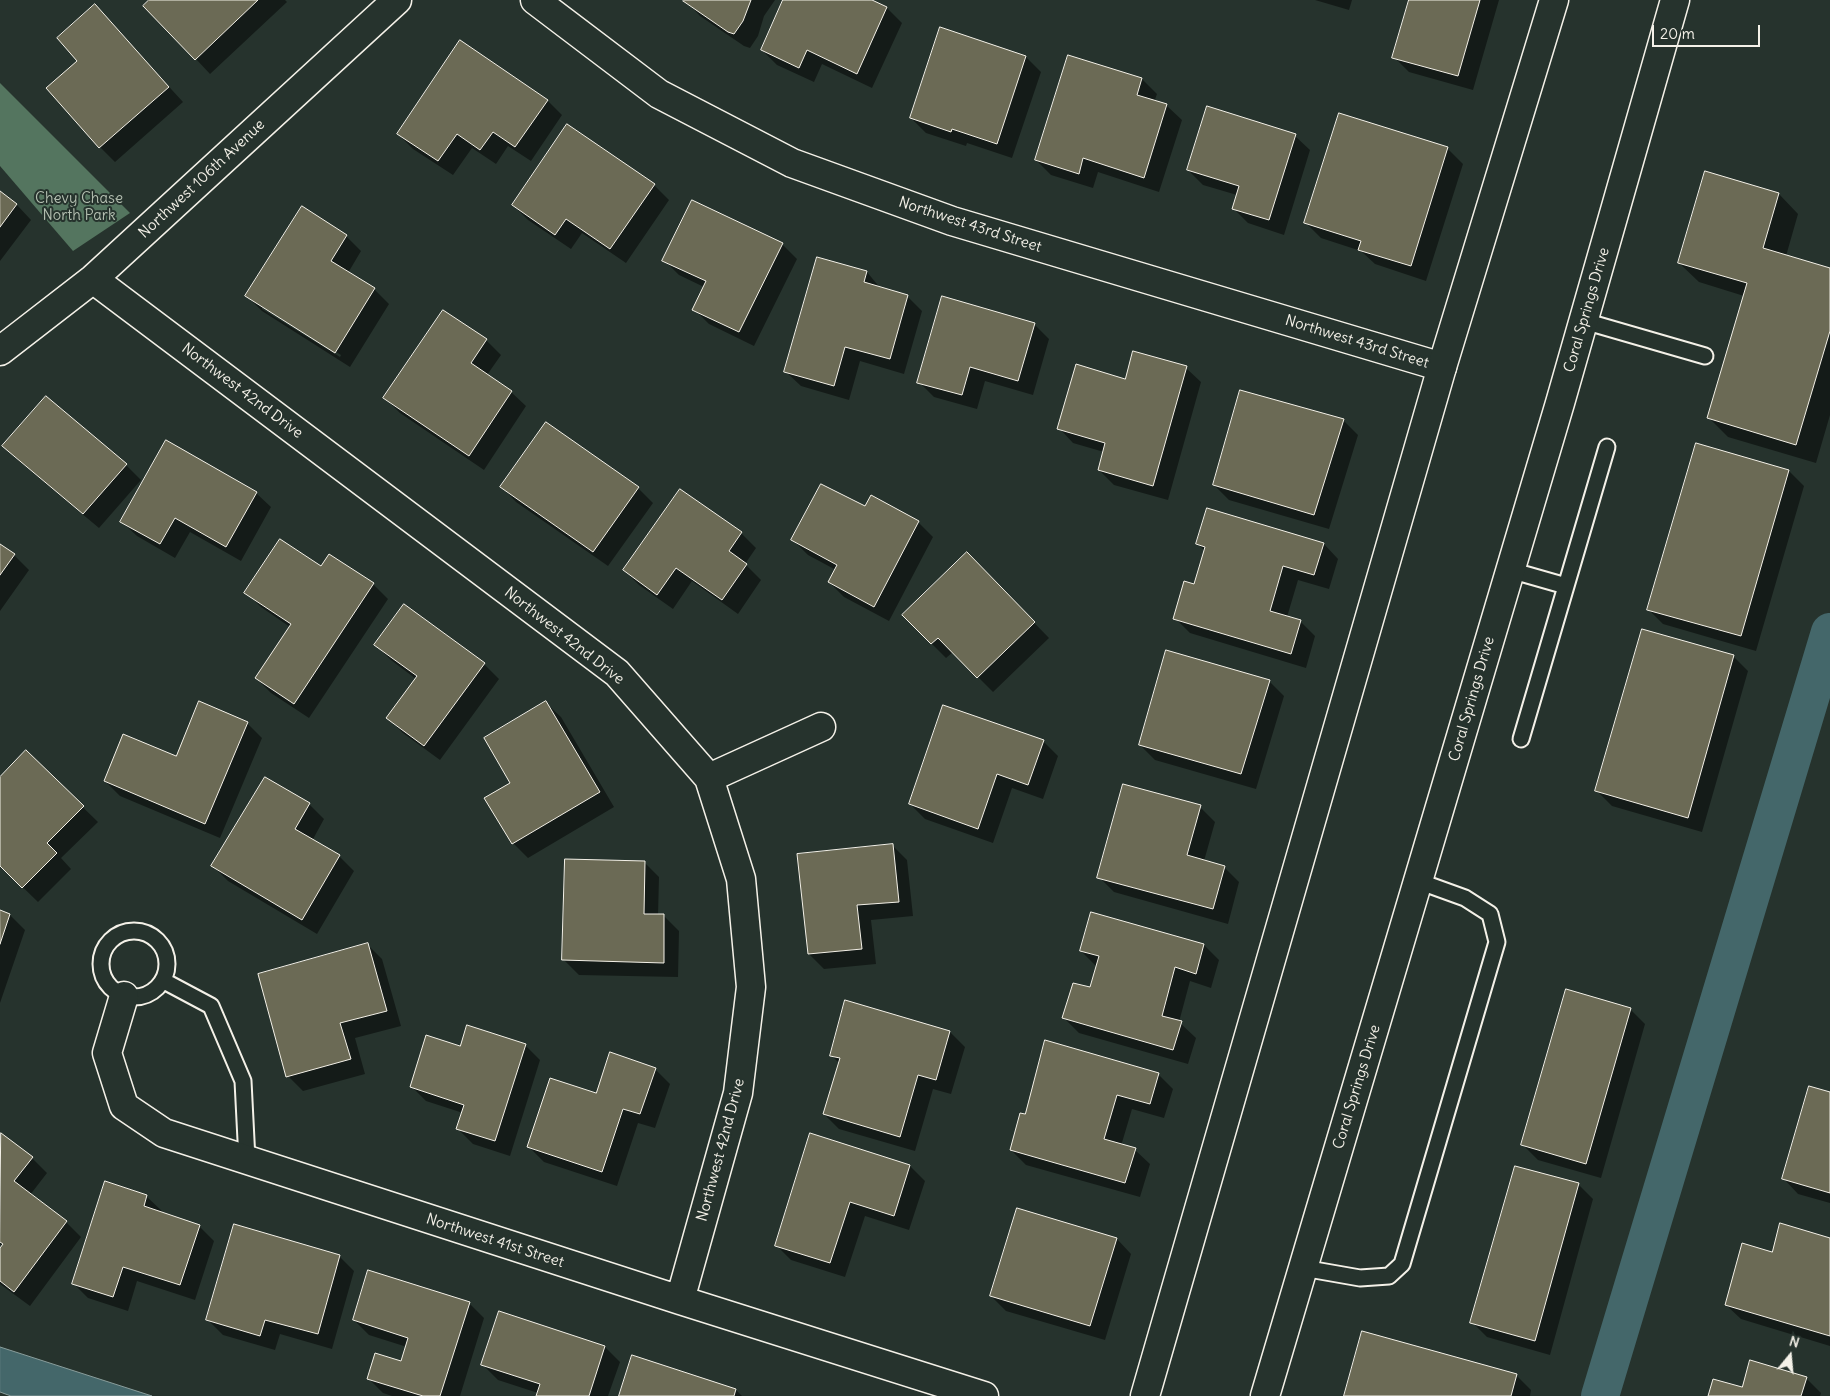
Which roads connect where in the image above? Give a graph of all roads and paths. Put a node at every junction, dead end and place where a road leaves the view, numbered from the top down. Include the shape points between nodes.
1 (398, 0) edge
2 (535, 0) edge
3 (1554, 0) edge
4 (1675, 0) edge
5 (93, 279) junction
6 (1584, 321) junction
7 (0, 351) edge
8 (1705, 356) dead end
9 (1442, 367) junction
10 (1607, 447) dead end
11 (1510, 570) junction
12 (1566, 586) junction
13 (821, 727) dead end
14 (1521, 739) dead end
15 (709, 778) junction
16 (1418, 881) junction
17 (164, 980) junction
18 (124, 996) junction
19 (247, 1160) junction
20 (1303, 1268) junction
21 (680, 1300) junction
22 (984, 1396) edge
23 (1145, 1396) edge
24 (1265, 1396) edge

1 - 5 street, Northwest 106th Avenue
2 - 9 street, Northwest 43rd Street via 659,94 792,163 952,221
3 - 9 street
4 - 6 street, Coral Springs Drive
5 - 7 street, Northwest 106th Avenue
5 - 15 street, Northwest 42nd Drive via 616,674
6 - 8 lane
6 - 11 street, Coral Springs Drive
9 - 23 street
10 - 12 lane
11 - 12 lane
11 - 16 street, Coral Springs Drive
12 - 14 lane
13 - 15 street
15 - 21 street, Northwest 42nd Drive via 741,879 751,988 738,1094
16 - 20 street, Coral Springs Drive
16 - 20 lane via 1465,898 1490,914 1497,942 1402,1264 1389,1276 1360,1278
17 - 18 lane via 147,995
17 - 18 lane via 168,959 159,940 139,930 118,934 103,950 102,972 114,991
17 - 19 lane via 211,1006 243,1080
18 - 19 street, Northwest 41st Street via 107,1053 124,1106 164,1133
19 - 21 street, Northwest 41st Street
20 - 24 street, Coral Springs Drive
21 - 22 street, Northwest 41st Street

